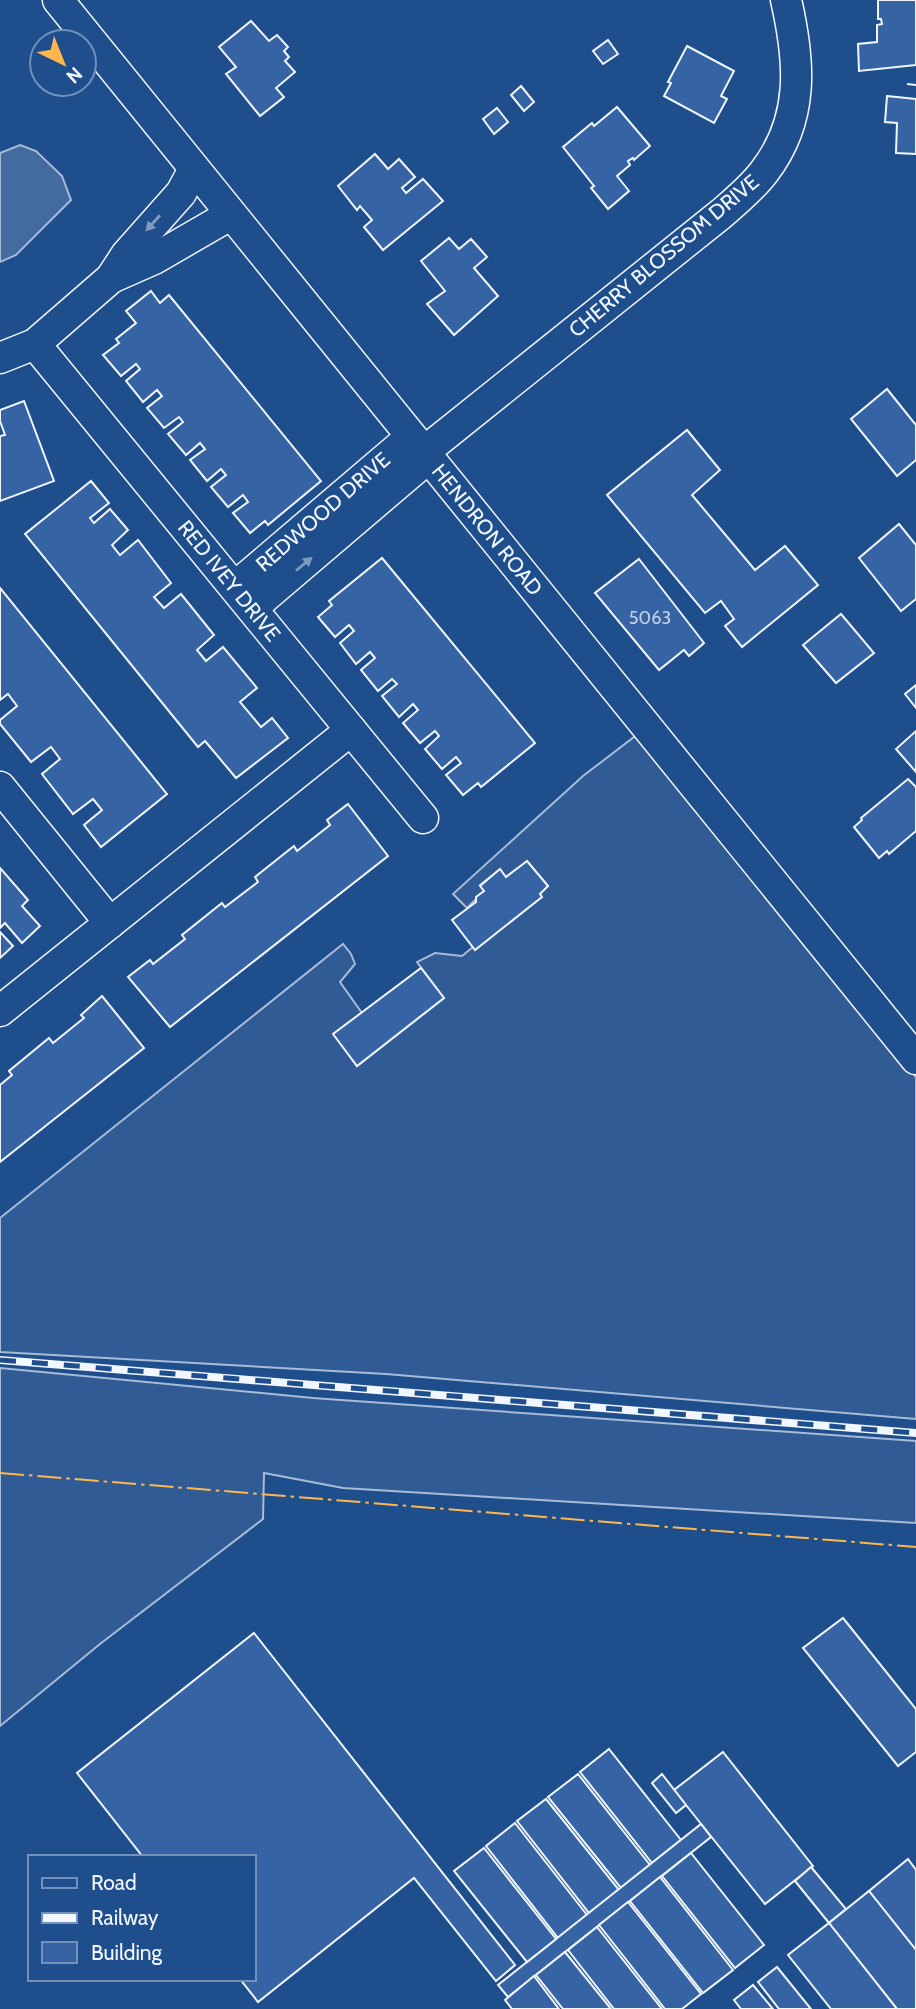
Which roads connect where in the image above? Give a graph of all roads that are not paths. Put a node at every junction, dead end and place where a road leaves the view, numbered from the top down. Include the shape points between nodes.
1 (58, 0) edge
2 (786, 0) edge
3 (194, 169) junction
4 (230, 215) junction
5 (111, 278) junction
6 (35, 344) junction
7 (0, 358) edge
8 (421, 449) junction
9 (243, 598) junction
10 (351, 730) junction
11 (0, 787) edge
12 (423, 818) dead end
13 (110, 923) junction
14 (0, 1011) edge
15 (916, 1059) edge

1 - 3 street, HENDRON ROAD
2 - 8 street, CHERRY BLOSSOM DRIVE via 797,57 797,87 787,133 765,171 721,214
3 - 4 street, HENDRON ROAD
3 -> 5 street via 181,193
4 - 5 street
4 - 8 street, HENDRON ROAD
5 - 6 street
6 - 7 street
6 - 9 street, RED IVEY DRIVE
8 - 9 street, REDWOOD DRIVE
8 - 15 street, HENDRON ROAD
9 - 10 street, RED IVEY DRIVE
10 - 12 street, RED IVEY DRIVE
10 - 13 street
11 - 13 street
13 - 14 street

